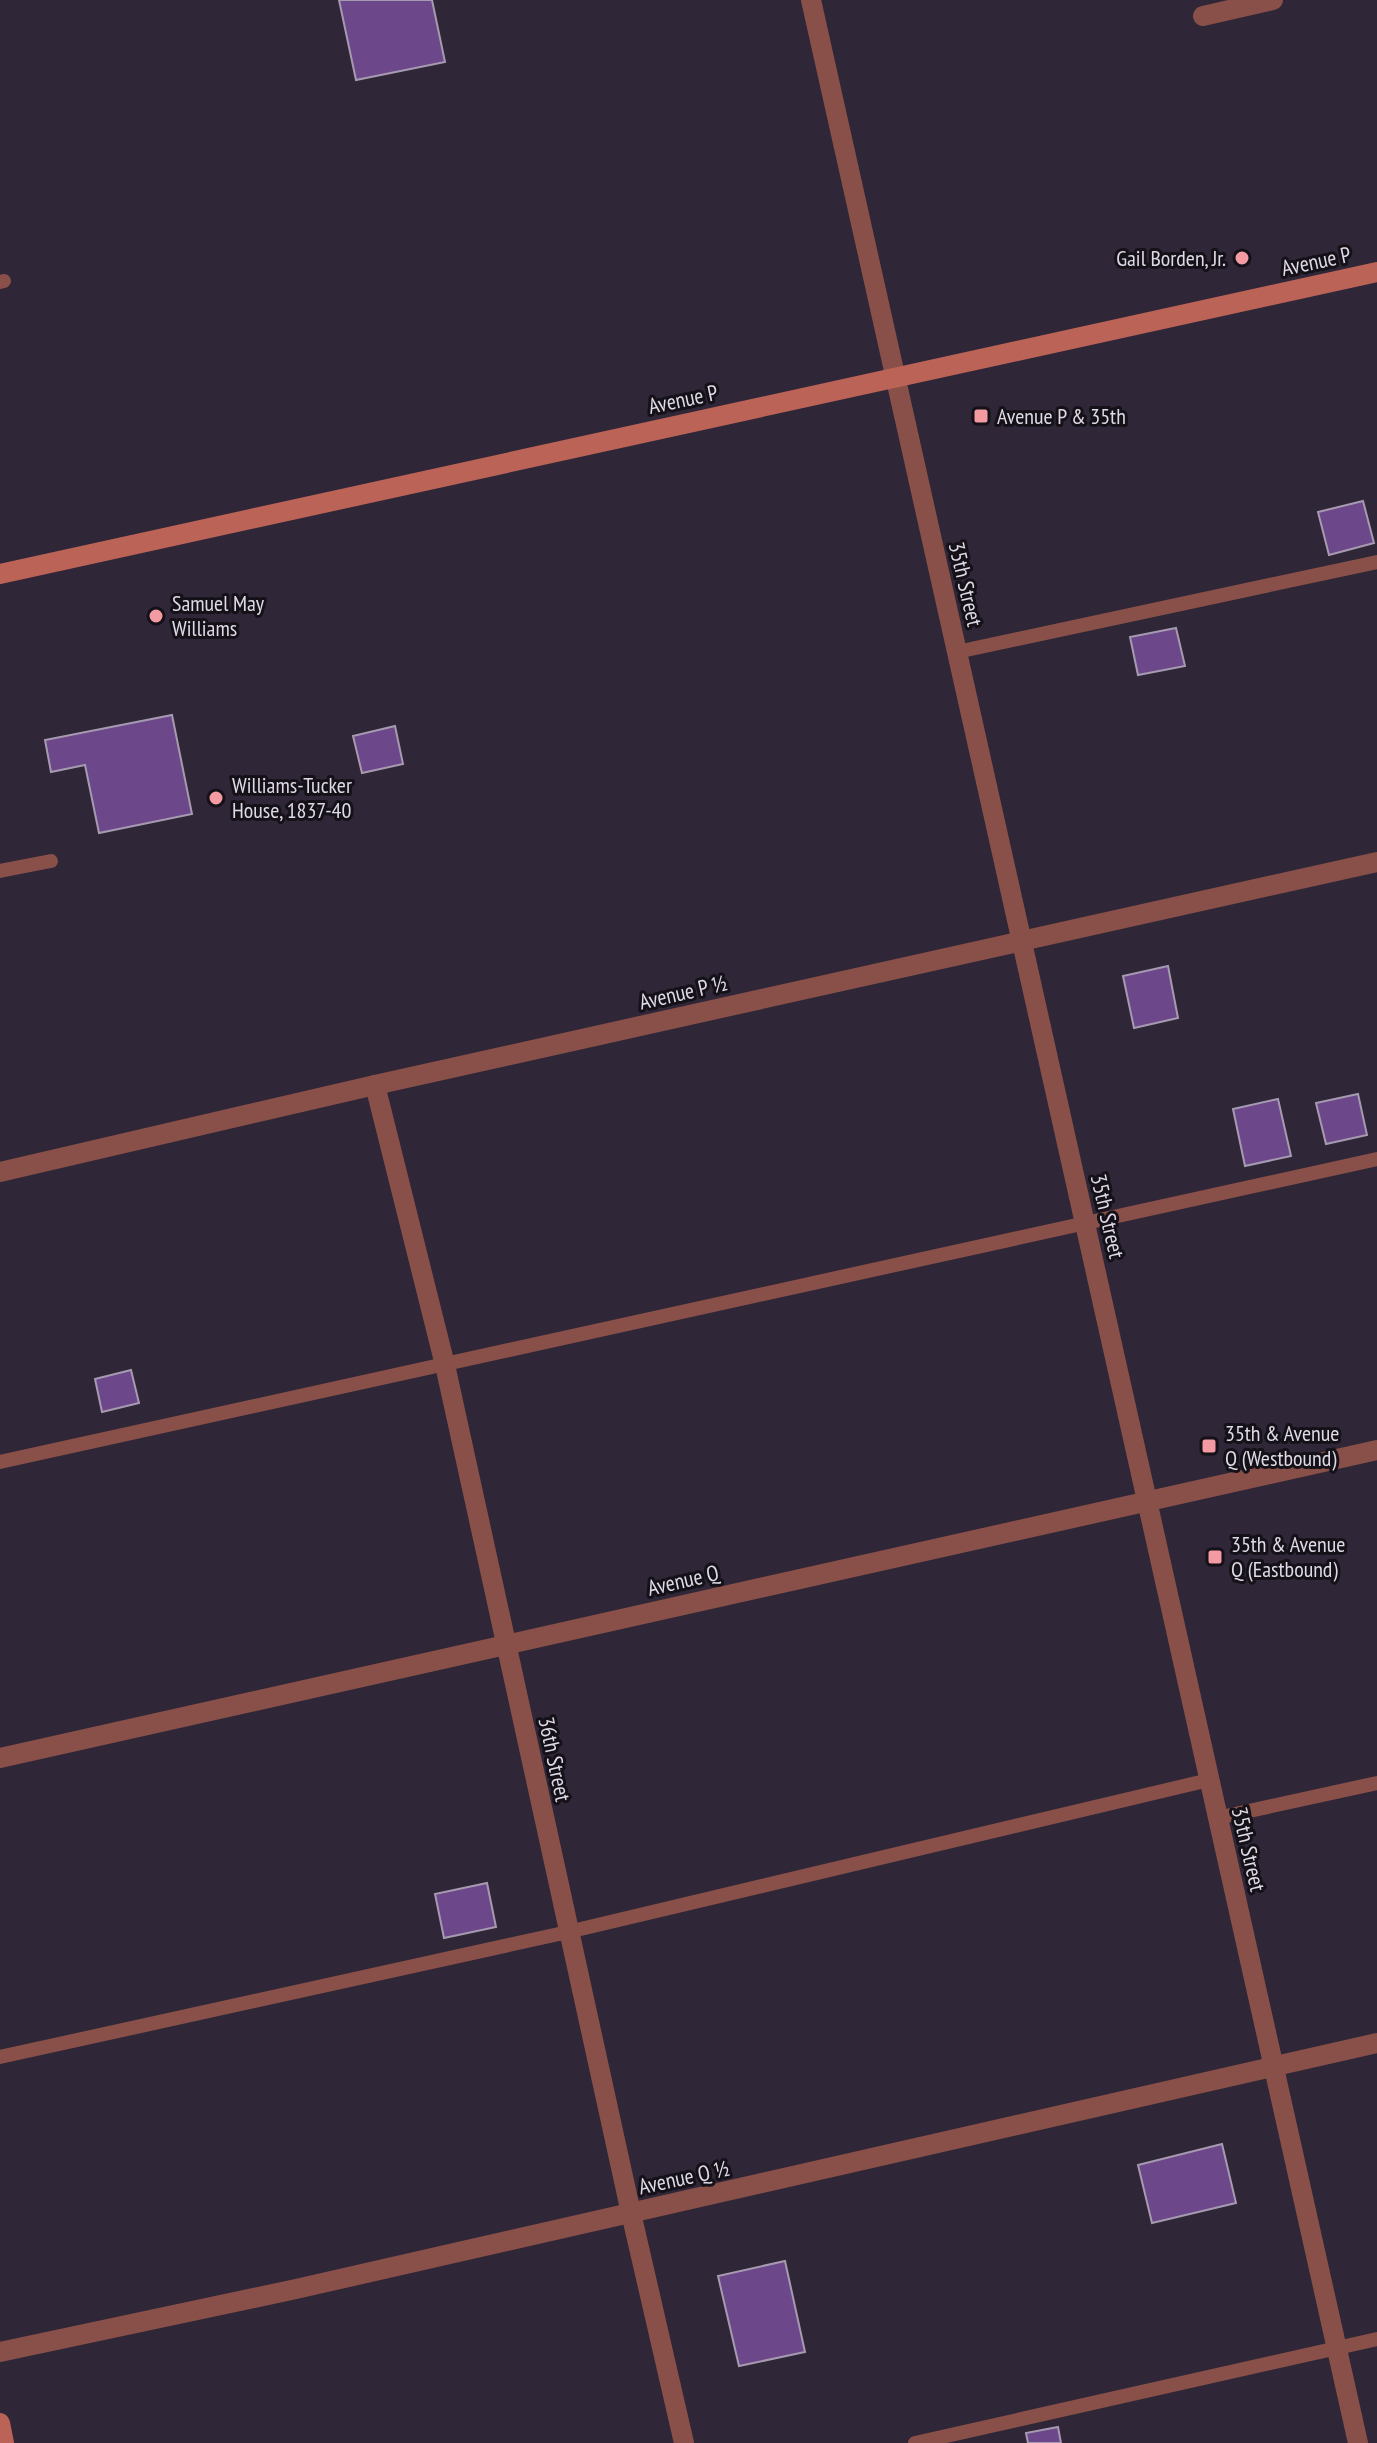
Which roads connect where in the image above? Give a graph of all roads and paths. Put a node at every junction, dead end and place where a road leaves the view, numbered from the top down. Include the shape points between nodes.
1 (811, 0) edge
2 (1273, 0) edge
3 (1203, 16) dead end
4 (1377, 272) edge
5 (895, 377) junction
6 (1377, 562) edge
7 (0, 574) edge
8 (957, 652) junction
9 (51, 861) dead end
10 (1377, 862) edge
11 (0, 871) edge
12 (1021, 941) junction
13 (375, 1085) junction
14 (1377, 1159) edge
15 (0, 1172) edge
16 (1085, 1224) junction
17 (445, 1365) junction
18 (1377, 1450) edge
19 (0, 1462) edge
20 (1146, 1500) junction
21 (506, 1644) junction
22 (0, 1758) edge
23 (1209, 1780) junction
24 (1377, 1783) edge
25 (1217, 1818) junction
26 (568, 1932) junction
27 (1377, 2043) edge
28 (0, 2057) edge
29 (1273, 2066) junction
30 (631, 2213) junction
31 (1377, 2339) edge
32 (1336, 2347) junction
33 (0, 2352) edge
34 (0, 2423) edge
35 (4, 2443) edge
36 (684, 2443) edge
37 (915, 2443) edge
38 (1358, 2443) edge

1 - 5 street, 35th Street
2 - 3 street
4 - 5 main road, Avenue P
5 - 7 main road, Avenue P
5 - 8 street, 35th Street
6 - 8 lane
8 - 12 street, 35th Street
9 - 11 lane
10 - 12 street, Avenue P ½
12 - 13 street, Avenue P ½
12 - 16 street, 35th Street
13 - 15 street, Avenue P ½
13 - 17 street, 36th Street
14 - 16 lane
16 - 17 lane
16 - 20 street, 35th Street
17 - 19 lane
17 - 21 street, 36th Street
18 - 20 street, Avenue Q
20 - 21 street, Avenue Q
20 - 23 street, 35th Street
21 - 22 street, Avenue Q
21 - 26 street, 36th Street
23 - 25 street, 35th Street
23 - 26 lane
24 - 25 lane
25 - 29 street, 35th Street
26 - 28 lane
26 - 30 street, 36th Street
27 - 29 street, Avenue Q ½
29 - 30 street, Avenue Q ½
29 - 32 street, 35th Street
30 - 33 street, Avenue Q ½
30 - 36 street, 36th Street
31 - 32 lane
32 - 37 lane
32 - 38 street, 35th Street
34 - 35 main road

